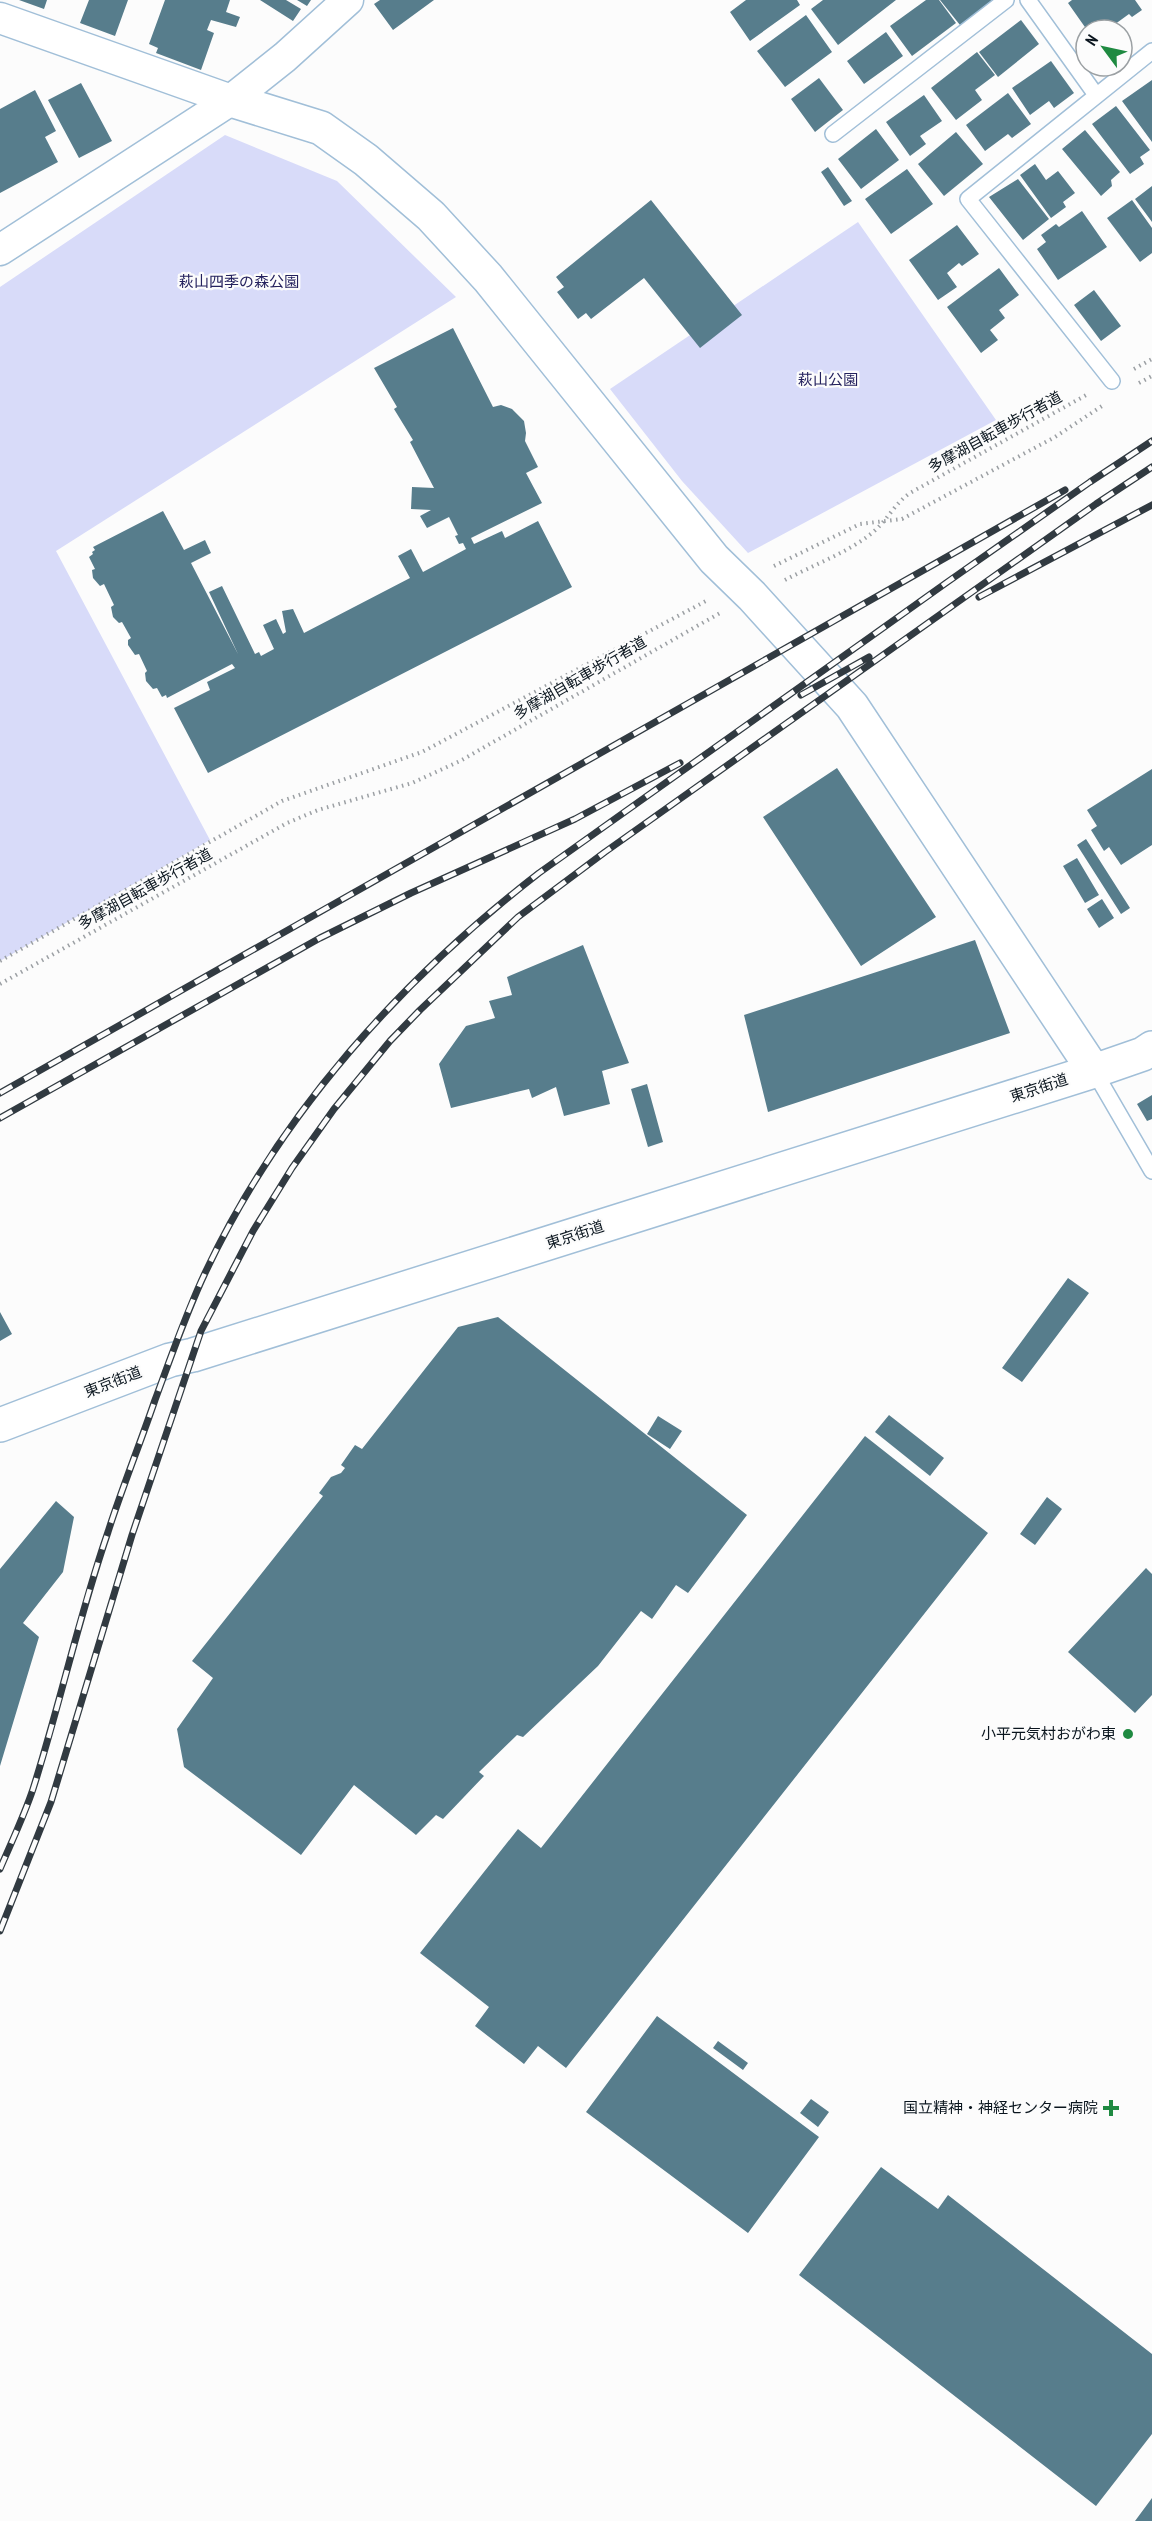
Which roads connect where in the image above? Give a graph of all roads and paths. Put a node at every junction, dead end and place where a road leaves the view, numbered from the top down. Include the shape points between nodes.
1 (348, 0) edge
2 (1006, 0) edge
3 (1028, 0) edge
4 (0, 18) edge
5 (1152, 51) edge
6 (1096, 95) junction
7 (231, 100) junction
8 (834, 134) dead end
9 (0, 250) edge
10 (1152, 359) edge
11 (1152, 376) edge
12 (1112, 381) junction
13 (1132, 387) dead end
14 (1103, 405) dead end
15 (884, 522) junction
16 (745, 590) junction
17 (0, 961) edge
18 (0, 984) edge
19 (1152, 1048) edge
20 (1094, 1071) junction
21 (1152, 1171) edge
22 (0, 1425) edge

1 - 7 street
2 - 8 lane
3 - 6 lane
4 - 7 street
5 - 6 lane
6 - 12 lane via 968,199
7 - 9 street
7 - 16 street via 321,128 366,160 431,216 549,352 714,560
10 - 12 path, 多摩湖自転車歩行者道
11 - 13 path
12 - 15 path, 多摩湖自転車歩行者道 via 910,493 897,502
14 - 15 path via 1055,437 902,519
15 - 16 path, 多摩湖自転車歩行者道 via 856,544
15 - 16 path via 860,524
16 - 17 path via 422,752 282,801
16 - 18 path, 多摩湖自転車歩行者道 via 709,618 460,761 412,783 287,823
16 - 20 street via 852,706
19 - 20 street, 東京街道
20 - 21 lane
20 - 22 street, 東京街道 via 193,1356 170,1360

